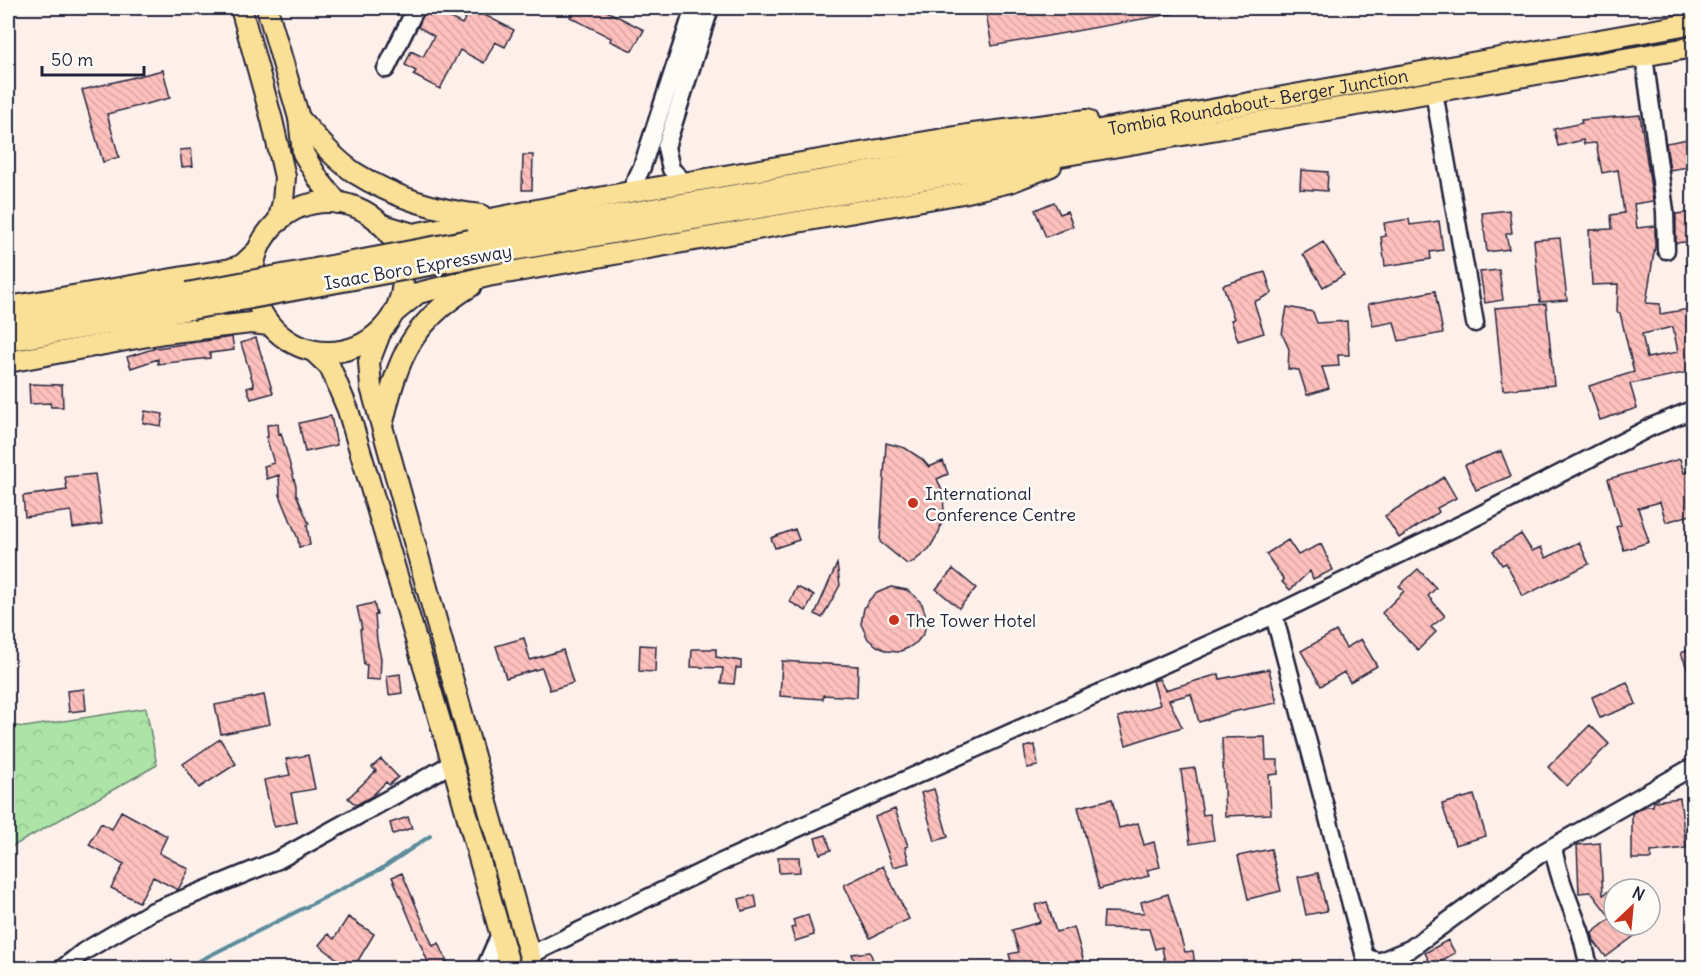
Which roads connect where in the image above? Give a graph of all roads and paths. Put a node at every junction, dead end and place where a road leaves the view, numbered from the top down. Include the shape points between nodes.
1 (241, 8) edge
2 (267, 8) edge
3 (416, 8) edge
4 (694, 8) edge
5 (710, 8) edge
6 (1694, 23) edge
7 (1694, 47) edge
8 (1644, 56) junction
9 (386, 69) dead end
10 (1434, 92) junction
11 (1173, 117) junction
12 (299, 118) junction
13 (1081, 153) junction
14 (686, 184) junction
15 (826, 188) junction
16 (630, 192) junction
17 (338, 203) junction
18 (503, 217) junction
19 (278, 222) junction
20 (381, 224) junction
21 (1666, 250) dead end
22 (257, 251) junction
23 (488, 276) junction
24 (189, 301) junction
25 (8, 307) edge
26 (395, 312) junction
27 (1475, 323) dead end
28 (8, 325) edge
29 (269, 325) junction
30 (381, 331) junction
31 (8, 341) edge
32 (314, 351) junction
33 (8, 362) edge
34 (1694, 409) edge
35 (382, 425) junction
36 (1274, 615) junction
37 (453, 763) junction
38 (1694, 766) edge
39 (1553, 847) junction
40 (500, 934) junction
41 (532, 962) edge
42 (63, 969) edge
43 (485, 969) edge
44 (510, 969) edge
45 (1590, 969) edge

1 - 19 main road via 285,177
2 - 12 main road
3 - 9 street
4 - 16 street via 642,167
5 - 14 street via 666,147 671,169
6 - 11 main road, Tombia Roundabout- Berger Junction
7 - 8 main road, Tombia Roundabout- Berger Junction
8 - 10 main road, Tombia Roundabout- Berger Junction
8 - 21 street via 1665,211
10 - 13 main road, Tombia Roundabout- Berger Junction
10 - 27 street
11 - 14 main road via 1143,113 973,134
11 - 15 main road, Tombia Roundabout- Berger Junction
12 - 17 main road via 303,153
12 - 18 main road via 354,172 386,189 417,204
13 - 15 main road, Tombia Roundabout- Berger Junction
13 - 23 main road via 1010,182 963,193
14 - 16 main road
15 - 24 main road, Isaac Boro Expressway, bridge
16 - 18 main road
17 - 19 main road via 315,203 290,212
17 - 20 main road via 361,210
18 - 20 main road via 413,234
19 - 22 main road
20 - 26 main road via 395,243 402,265 402,289
22 - 25 main road via 231,269
22 - 29 main road via 252,277 256,302
23 - 26 main road via 417,293
23 - 35 main road via 453,297 417,332 392,381
24 - 28 main road, Isaac Boro Expressway
24 - 31 main road, Isaac Boro Expressway
26 - 30 main road
29 - 32 main road via 289,342
29 - 33 main road via 251,323 164,333
30 - 32 main road via 362,345 339,352
30 - 35 main road via 369,362 371,387
32 - 37 main road via 330,368 348,410
34 - 36 street
35 - 41 main road
36 - 39 street via 1365,957 1379,962 1410,949
36 - 41 street via 724,861
37 - 40 main road
37 - 42 street via 278,860 151,912
38 - 39 street
39 - 45 street
40 - 43 street
40 - 44 main road

